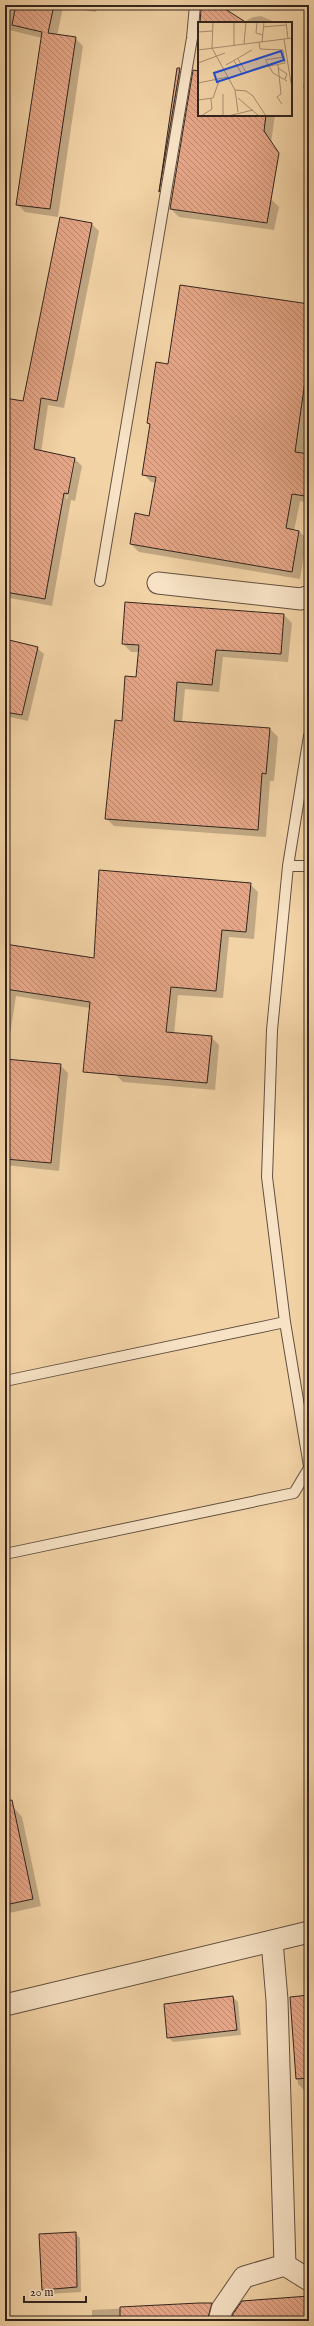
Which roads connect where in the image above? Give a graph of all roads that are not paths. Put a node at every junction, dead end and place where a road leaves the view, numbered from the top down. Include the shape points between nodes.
1 (195, 5) edge
2 (100, 581) dead end
3 (158, 583) dead end
4 (309, 596) edge
5 (309, 736) edge
6 (288, 866) junction
7 (309, 866) edge
8 (285, 1322) junction
9 (5, 1381) edge
10 (309, 1467) edge
11 (5, 1554) edge
12 (309, 1932) edge
13 (272, 1941) junction
14 (5, 2005) edge
15 (285, 2265) junction
16 (309, 2280) edge
17 (219, 2321) edge

1 - 2 lane
3 - 4 street via 301,599
5 - 6 lane
6 - 7 lane
6 - 8 lane via 272,1030 267,1177
8 - 9 lane
8 - 10 lane
10 - 11 lane via 294,1493
12 - 13 street
13 - 14 street
13 - 15 street via 277,2000
15 - 16 street
15 - 17 street via 244,2277 222,2309

